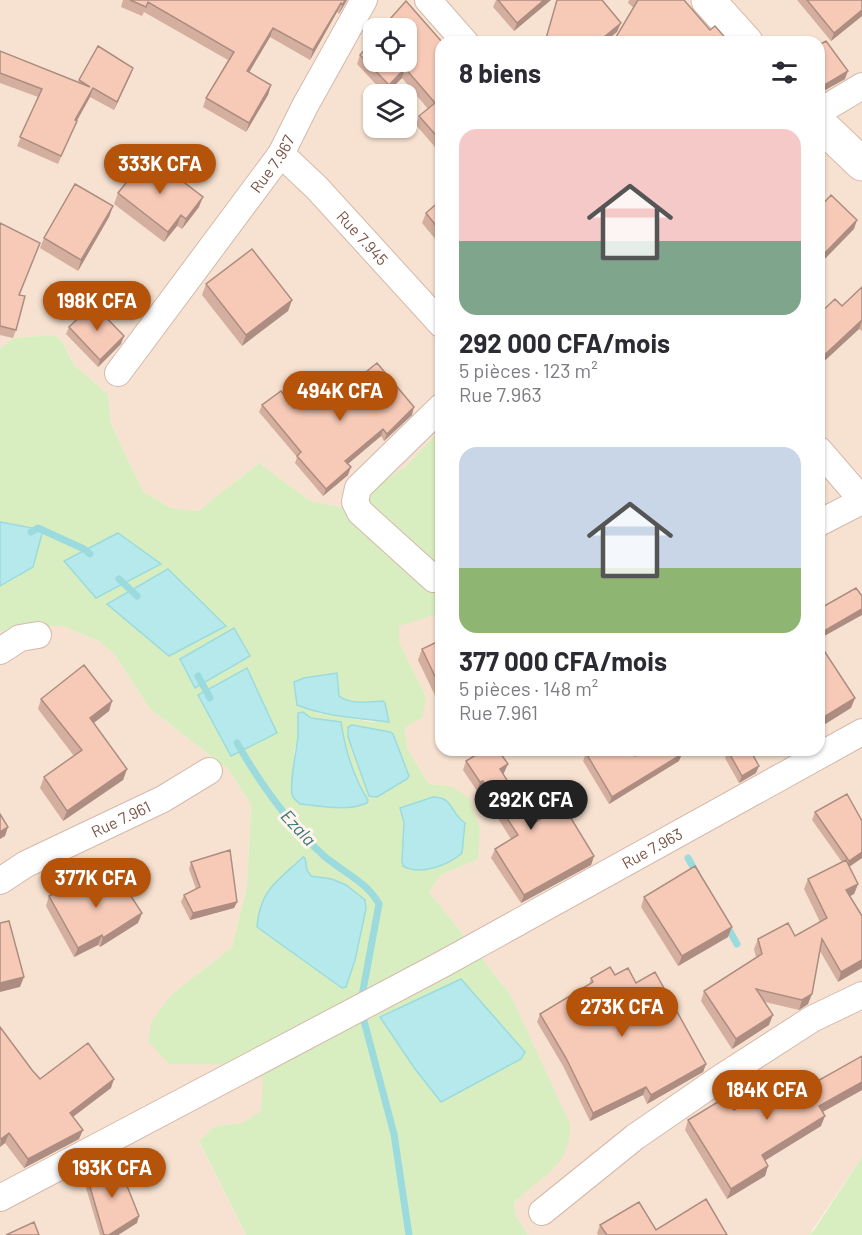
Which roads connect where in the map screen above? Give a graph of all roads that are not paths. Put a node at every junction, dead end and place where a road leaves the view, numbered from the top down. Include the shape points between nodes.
1 (364, 0) edge
2 (428, 0) edge
3 (708, 0) edge
4 (460, 36) edge
5 (741, 36) edge
6 (862, 86) edge
7 (825, 108) edge
8 (825, 129) edge
9 (281, 154) junction
10 (862, 164) edge
11 (435, 317) edge
12 (118, 373) dead end
13 (435, 413) edge
14 (825, 457) edge
15 (862, 500) edge
16 (825, 520) edge
17 (434, 579) dead end
18 (38, 635) dead end
19 (0, 651) edge
20 (862, 732) edge
21 (825, 752) edge
22 (819, 756) edge
23 (209, 771) dead end
24 (0, 881) edge
25 (862, 994) edge
26 (0, 1198) edge
27 (542, 1212) dead end

1 - 9 street, Rue 7.967
2 - 4 street
3 - 5 street
6 - 7 street
8 - 10 street
9 - 11 street, Rue 7.945
9 - 12 street, Rue 7.967
13 - 17 street via 358,488 355,502 360,512
14 - 15 street
15 - 16 street
18 - 19 street via 20,638
20 - 21 street, Rue 7.963
22 - 26 street, Rue 7.963 via 441,965
23 - 24 street, Rue 7.961 via 163,799 26,864
25 - 27 street via 812,1019 719,1079 635,1137

